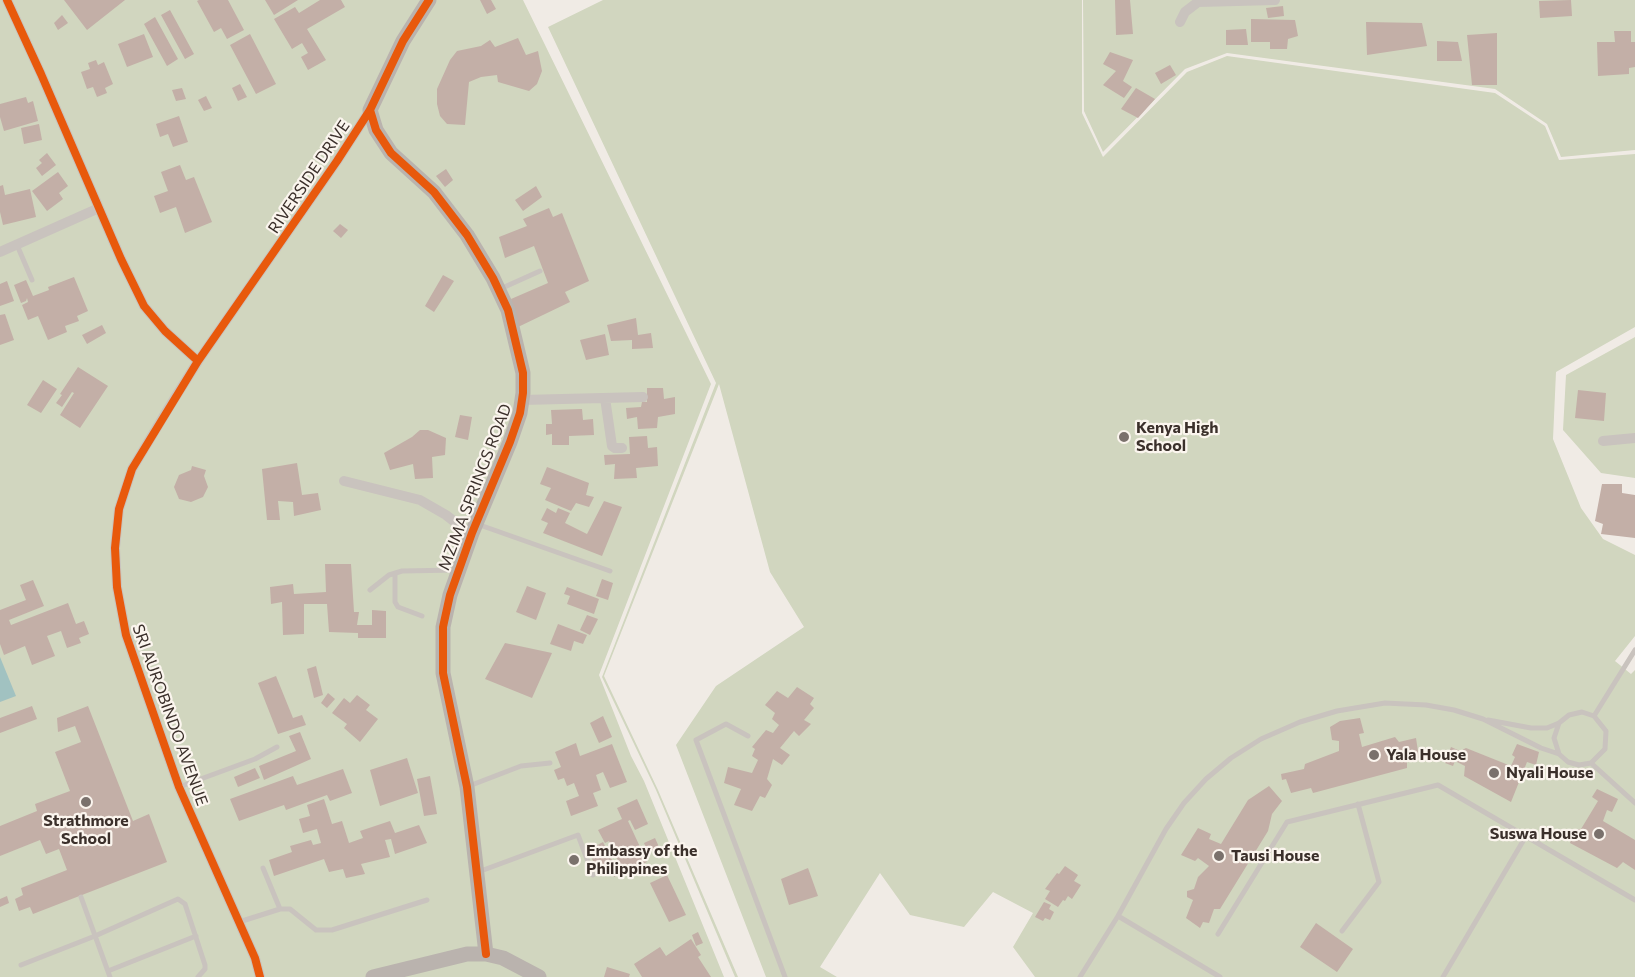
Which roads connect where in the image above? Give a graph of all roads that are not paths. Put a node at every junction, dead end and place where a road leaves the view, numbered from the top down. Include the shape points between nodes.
1 (7, 0) edge
2 (429, 0) edge
3 (1275, 0) edge
4 (1180, 22) dead end
5 (370, 110) junction
6 (99, 208) junction
7 (17, 244) junction
8 (0, 252) edge
9 (540, 271) dead end
10 (32, 280) dead end
11 (499, 290) junction
12 (198, 361) junction
13 (643, 397) dead end
14 (605, 398) junction
15 (522, 400) junction
16 (1635, 438) edge
17 (1603, 441) dead end
18 (622, 448) dead end
19 (344, 481) dead end
20 (473, 531) junction
21 (459, 570) junction
22 (610, 571) dead end
23 (396, 573) junction
24 (370, 590) dead end
25 (422, 616) dead end
26 (1635, 650) edge
27 (1594, 716) junction
28 (1483, 720) junction
29 (1559, 723) junction
30 (748, 736) dead end
31 (277, 747) dead end
32 (1559, 753) junction
33 (550, 763) dead end
34 (1591, 763) junction
35 (179, 787) junction
36 (467, 787) junction
37 (1635, 803) edge
38 (1358, 804) junction
39 (1526, 836) junction
40 (263, 868) dead end
41 (477, 873) junction
42 (593, 875) dead end
43 (81, 897) dead end
44 (427, 900) dead end
45 (1635, 900) edge
46 (280, 909) junction
47 (1118, 916) junction
48 (239, 922) junction
49 (1342, 931) dead end
50 (1218, 934) dead end
51 (95, 936) junction
52 (196, 936) junction
53 (486, 954) junction
54 (21, 965) dead end
55 (109, 974) edge
56 (198, 977) edge
57 (260, 977) edge
58 (374, 977) edge
59 (539, 977) edge
60 (785, 977) edge
61 (1080, 977) edge
62 (1220, 977) edge
63 (1443, 977) edge

1 - 6 street
2 - 5 street, RIVERSIDE DRIVE via 403,41
3 - 4 street via 1198,2
5 - 11 street, MZIMA SPRINGS ROAD via 376,130 391,153 434,192 467,235
5 - 12 street, RIVERSIDE DRIVE
6 - 7 street
6 - 12 street via 144,306
7 - 8 street
7 - 10 lane
9 - 11 lane
11 - 15 street, MZIMA SPRINGS ROAD via 508,310 523,373
12 - 35 street, SRI AUROBINDO AVENUE via 132,468 119,509 116,548 117,586 126,635
13 - 14 street
14 - 15 street
14 - 18 street via 612,446
15 - 20 street, MZIMA SPRINGS ROAD via 510,442
16 - 17 street
19 - 20 street via 420,500
20 - 21 street, MZIMA SPRINGS ROAD
20 - 22 lane
21 - 23 lane
21 - 36 street, MZIMA SPRINGS ROAD via 443,627 442,651
23 - 24 lane
23 - 25 lane via 398,607
26 - 27 lane
27 - 29 lane via 1582,712
27 - 34 lane via 1606,731 1605,749
28 - 29 lane via 1531,728
28 - 32 lane
28 - 47 lane via 1426,705 1385,703 1337,711 1261,739 1206,778 1184,803
29 - 32 lane via 1554,738
30 - 60 lane via 726,723 696,740
31 - 35 lane
32 - 34 lane via 1568,762
33 - 36 lane via 521,766
34 - 37 lane
35 - 48 street, SRI AUROBINDO AVENUE
36 - 41 street, MZIMA SPRINGS ROAD
38 - 39 lane via 1438,785
38 - 49 lane via 1379,882
38 - 50 lane via 1287,822
39 - 45 lane
39 - 63 lane
40 - 46 lane
41 - 42 lane via 578,835
41 - 53 street, MZIMA SPRINGS ROAD
43 - 51 lane
44 - 46 lane via 332,930 316,930 290,909
46 - 48 lane
47 - 61 lane
47 - 62 lane
48 - 57 street, SRI AUROBINDO AVENUE
51 - 52 lane via 178,899 185,904
51 - 54 lane
51 - 55 lane
52 - 55 lane
52 - 56 lane via 206,965
53 - 58 street via 467,954
53 - 59 street via 503,958

